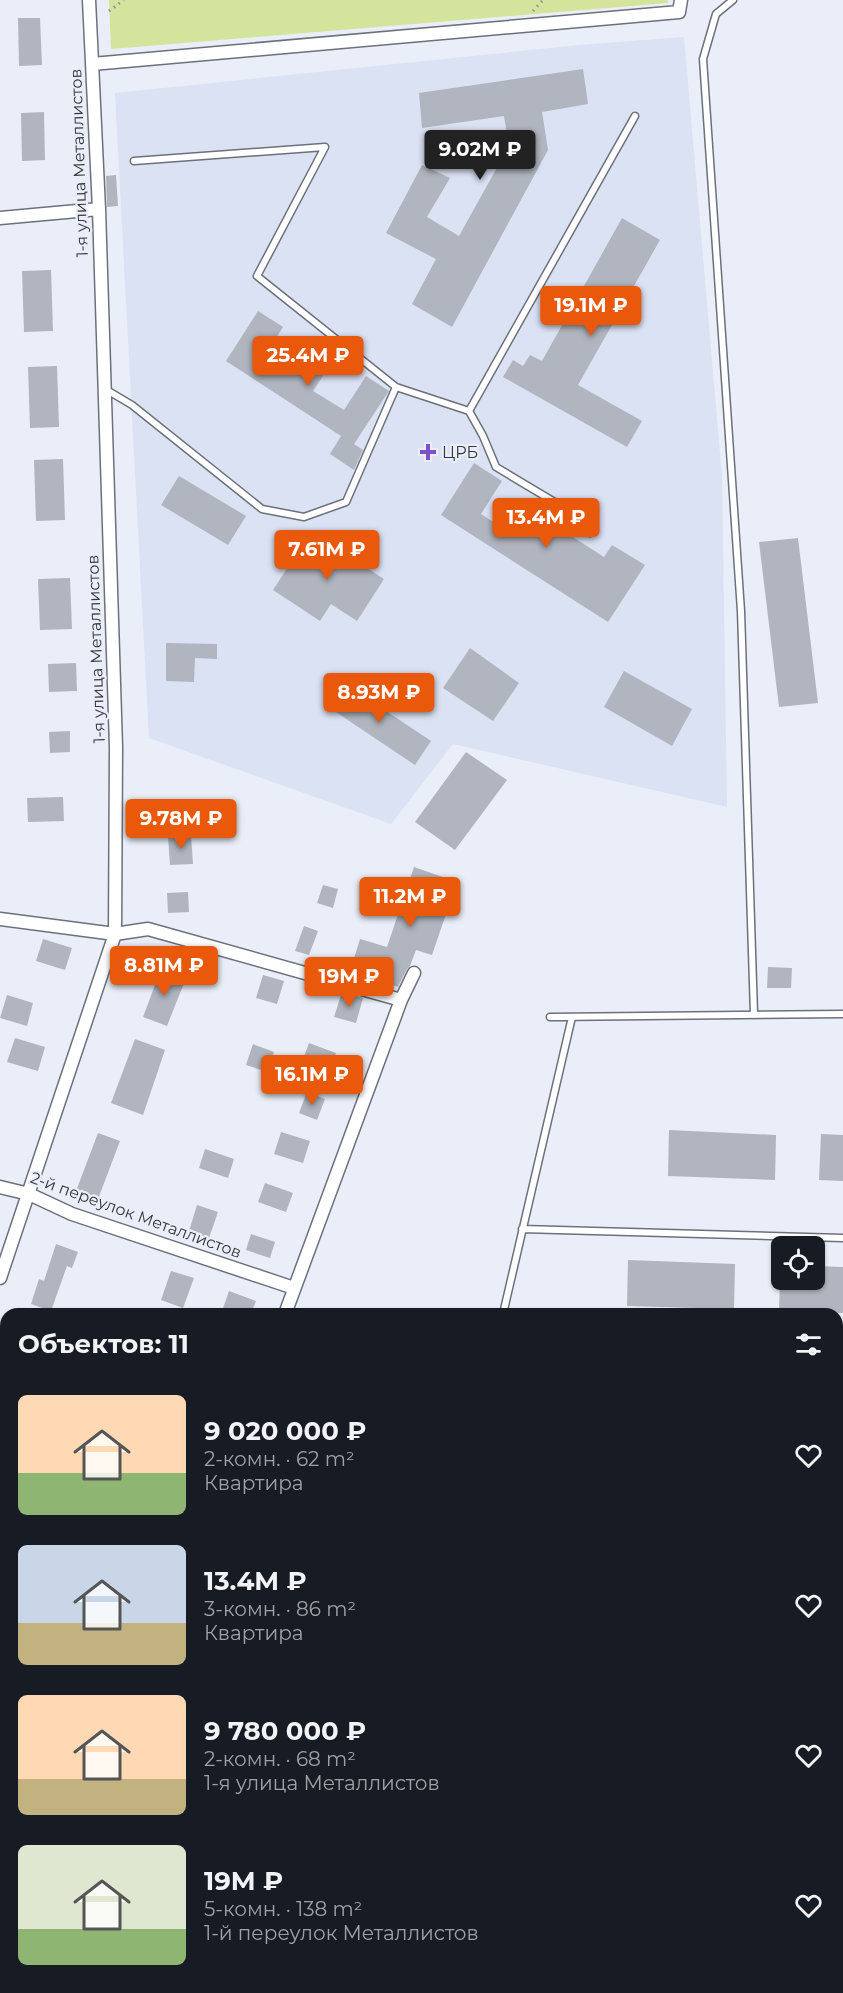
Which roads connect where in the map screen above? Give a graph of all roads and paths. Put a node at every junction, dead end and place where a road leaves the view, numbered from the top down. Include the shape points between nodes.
1 (88, 0) edge
2 (124, 0) edge
3 (733, 0) edge
4 (680, 6) edge
5 (109, 11) dead end
6 (92, 64) junction
7 (635, 116) dead end
8 (134, 161) dead end
9 (99, 208) junction
10 (0, 218) edge
11 (396, 387) junction
12 (104, 388) junction
13 (469, 411) junction
14 (590, 533) dead end
15 (0, 919) edge
16 (115, 934) junction
17 (414, 973) dead end
18 (401, 1000) junction
19 (754, 1014) junction
20 (843, 1014) edge
21 (550, 1017) dead end
22 (572, 1017) junction
23 (0, 1187) edge
24 (29, 1194) junction
25 (522, 1229) junction
26 (843, 1238) edge
27 (0, 1278) edge
28 (294, 1288) junction
29 (287, 1308) edge
30 (504, 1308) edge

1 - 6 street, 1-я улица Металлистов
2 - 5 path
3 - 19 lane via 716,14 703,59 741,611
4 - 6 street
6 - 9 street, 1-я улица Металлистов
7 - 13 lane
8 - 11 lane via 325,147 257,276
9 - 10 street
9 - 12 street, 1-я улица Металлистов
11 - 12 lane via 346,502 304,517 262,509 132,405
11 - 13 lane
12 - 16 street, 1-я улица Металлистов via 116,747
13 - 14 lane via 496,467 578,516
15 - 16 street
16 - 18 street via 148,928
16 - 24 street, 1-я улица Металлистов
17 - 18 street
18 - 28 street
19 - 20 lane
19 - 22 lane
21 - 22 lane
22 - 25 lane
23 - 24 street, 2-й переулок Металлистов
24 - 27 street, 1-я улица Металлистов
24 - 28 street, 2-й переулок Металлистов via 72,1214
25 - 26 lane
25 - 30 lane
28 - 29 street

